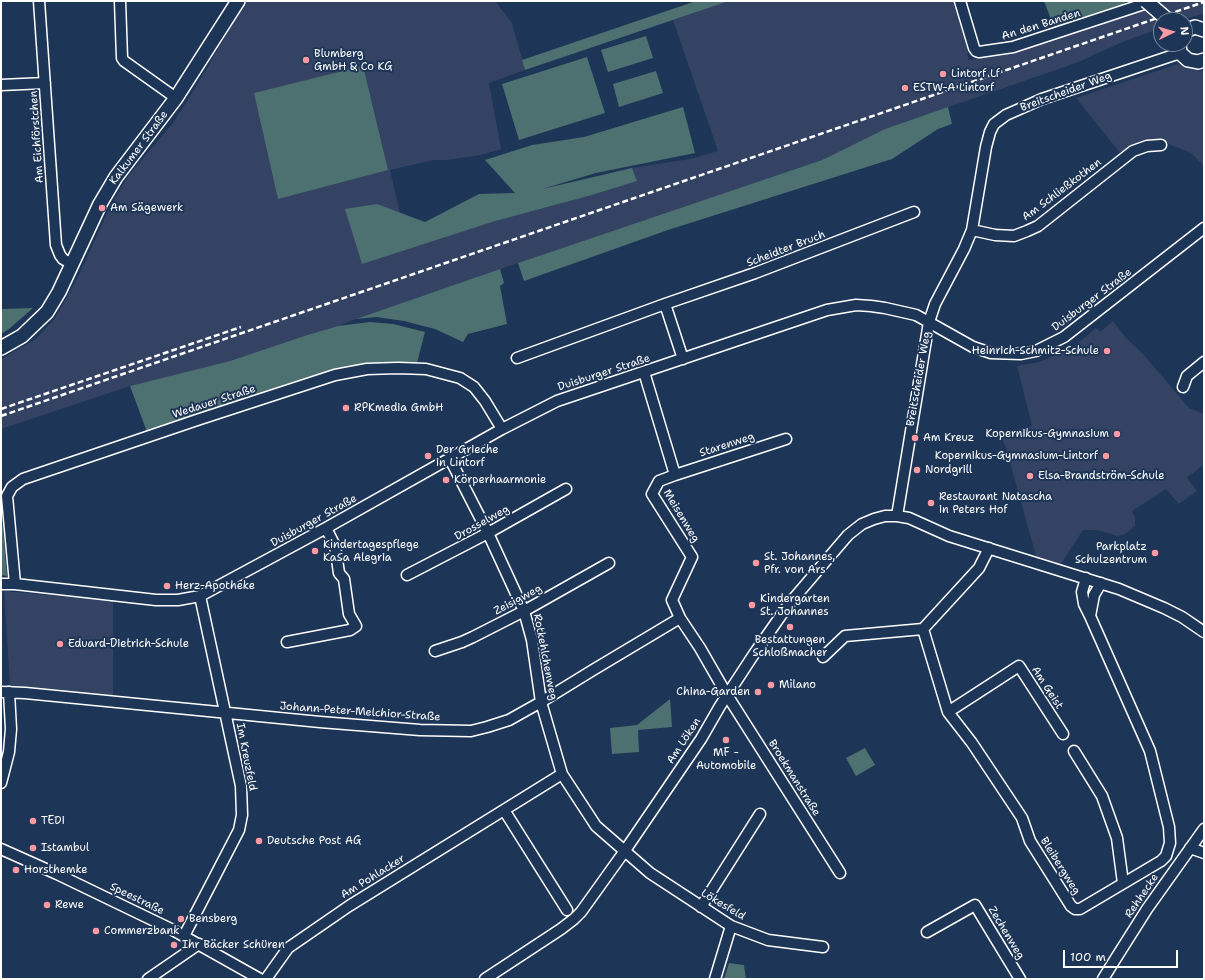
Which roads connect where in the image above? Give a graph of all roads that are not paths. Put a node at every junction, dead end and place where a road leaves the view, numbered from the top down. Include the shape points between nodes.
1 (39, 1) edge
2 (120, 1) edge
3 (238, 1) edge
4 (960, 1) edge
5 (1146, 1) edge
6 (1155, 1) edge
7 (1159, 12) edge
8 (1193, 28) edge
9 (1204, 30) edge
10 (1168, 52) edge
11 (1181, 52) edge
12 (1204, 60) edge
13 (45, 83) junction
14 (1, 85) edge
15 (176, 98) junction
16 (1161, 145) dead end
17 (914, 212) dead end
18 (1204, 228) edge
19 (972, 230) junction
20 (72, 264) junction
21 (665, 304) junction
22 (929, 322) junction
23 (1, 348) edge
24 (517, 358) dead end
25 (683, 359) junction
26 (1204, 362) edge
27 (644, 372) junction
28 (1183, 387) dead end
29 (502, 429) junction
30 (786, 438) dead end
31 (450, 459) junction
32 (675, 475) junction
33 (566, 490) dead end
34 (897, 516) junction
35 (326, 528) junction
36 (488, 533) junction
37 (989, 548) junction
38 (609, 562) dead end
39 (408, 576) dead end
40 (1086, 578) junction
41 (1101, 583) junction
42 (1, 584) edge
43 (15, 584) junction
44 (200, 596) junction
45 (524, 611) junction
46 (1090, 616) junction
47 (680, 618) junction
48 (923, 629) junction
49 (1204, 632) edge
50 (287, 642) dead end
51 (435, 651) dead end
52 (823, 657) dead end
53 (5, 692) edge
54 (727, 695) junction
55 (541, 702) junction
56 (948, 712) junction
57 (225, 713) junction
58 (1063, 734) dead end
59 (1074, 751) dead end
60 (562, 774) junction
61 (1, 783) edge
62 (504, 810) junction
63 (760, 814) dead end
64 (1204, 829) edge
65 (1190, 848) junction
66 (1, 849) edge
67 (624, 852) junction
68 (1204, 853) edge
69 (840, 873) dead end
70 (1123, 883) junction
71 (701, 907) junction
72 (567, 910) dead end
73 (731, 926) junction
74 (927, 932) dead end
75 (184, 936) junction
76 (199, 944) junction
77 (823, 947) dead end
78 (148, 979) edge
79 (260, 979) edge
80 (266, 979) edge
81 (485, 979) edge
82 (715, 979) edge
83 (1020, 979) edge
84 (1104, 979) edge

1 - 13 street, Am Eichförstchen
2 - 15 street via 122,58
3 - 15 main road, Kalkumer Straße
4 - 6 street, An den Banden via 974,48 979,52 1013,47
5 - 7 main road, bridge
8 - 9 main road
10 - 19 street, Breitscheider Weg via 1042,99 999,119 994,124 988,140
11 - 12 main road via 1184,58 1193,62
13 - 14 street
13 - 20 street, Am Eichförstchen via 56,245 63,259
15 - 20 main road, Kalkumer Straße via 116,177 100,204
16 - 19 street, Am Schließkothen via 1133,151 1027,232 1008,236
17 - 21 street, Scheidter Bruch via 755,274
18 - 22 street, Duisburger Straße via 1064,337 1036,351 1021,354 991,353 973,347
19 - 22 street, Breitscheider Weg via 935,304
20 - 23 main road, Kalkumer Straße via 47,312 22,336
21 - 24 street, Scheidter Bruch
21 - 25 street
22 - 25 street, Duisburger Straße via 916,315 878,307 843,306
22 - 34 street, Breitscheider Weg
25 - 27 street, Duisburger Straße
26 - 28 street via 1187,376
27 - 29 street, Duisburger Straße via 557,401
27 - 32 street, Meisenweg
29 - 31 street, Duisburger Straße
29 - 43 street, Wedauer Straße via 474,387 460,378 426,369 398,368 367,369 335,375 23,479 12,487 7,496
30 - 32 street, Starenweg
31 - 35 street, Duisburger Straße
31 - 36 street, Rotkehlchenweg
32 - 47 street, Meisenweg via 659,480 652,494 692,557 672,600
33 - 36 street, Drosselweg
34 - 37 street via 909,518 949,536
34 - 54 street, Am Löken via 874,519 862,524 848,535 789,604
35 - 44 street, Duisburger Straße
35 - 50 street via 335,546 339,573 344,579 349,614 356,626 350,630
36 - 39 street, Drosselweg
36 - 45 street, Rotkehlchenweg
37 - 40 street
37 - 48 street via 979,568
38 - 45 street, Zeisigweg
40 - 41 street
40 - 46 street, Bleibergweg via 1082,592
41 - 46 street via 1094,595
41 - 49 street via 1145,599 1182,617
42 - 43 street, Duisburger Straße
43 - 44 street, Duisburger Straße via 156,600
44 - 57 street, Im Kreuzfeld
45 - 51 street, Zeisigweg via 462,642
45 - 55 street, Rotkehlchenweg via 536,660
46 - 70 street, Bleibergweg via 1150,751 1170,835 1166,856 1154,866
47 - 54 street, Meisenweg
47 - 55 street, Johann-Peter-Melchior-Straße
48 - 52 street via 845,636
48 - 56 street, Bleibergweg
53 - 57 street, Johann-Peter-Melchior-Straße
53 - 61 street via 11,729 9,752
54 - 67 street, Am Löken via 701,739
54 - 69 street, Broekmanstraße
55 - 57 street, Johann-Peter-Melchior-Straße via 509,720 471,731 420,730
55 - 60 street, Rotkehlchenweg
56 - 58 street, Am Geist via 1019,666
56 - 70 street, Bleibergweg via 1022,818 1030,841 1071,906 1080,909
57 - 75 street, Im Kreuzfeld via 241,786 242,810 239,830
59 - 70 street via 1102,796 1117,838
60 - 62 street, Am Pohlacker
60 - 67 street, Rotkehlchenweg via 596,826
62 - 72 street
62 - 80 street, Am Pohlacker via 349,906 288,948
63 - 71 street
64 - 65 street, Rehhecke
65 - 68 street
65 - 84 street, Rehhecke
66 - 75 street, Speestraße
67 - 71 street, Lökesfeld
67 - 81 street, Am Löken via 574,919
71 - 73 street, Lökesfeld
73 - 77 street, Lökesfeld via 768,940
73 - 82 street
74 - 83 street, Zechenweg via 975,905
75 - 76 street, Speestraße
76 - 78 street
76 - 79 street, Speestraße

